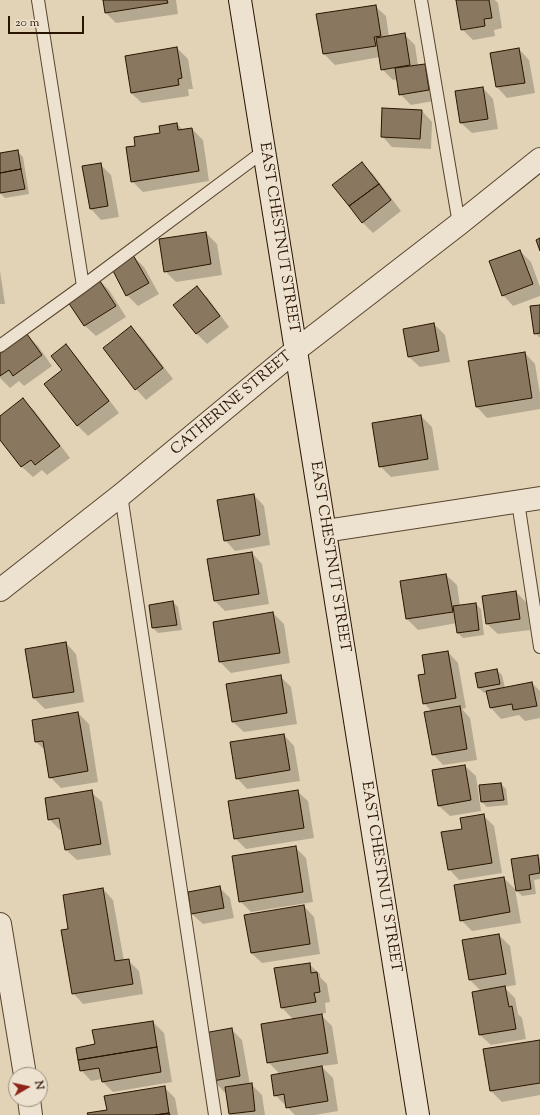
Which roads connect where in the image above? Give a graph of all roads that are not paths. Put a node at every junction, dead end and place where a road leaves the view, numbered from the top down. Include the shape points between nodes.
1 (38, 0) edge
2 (240, 0) edge
3 (421, 0) edge
4 (264, 151) junction
5 (540, 159) edge
6 (459, 224) junction
7 (83, 286) junction
8 (0, 346) edge
9 (296, 350) junction
10 (121, 495) junction
11 (540, 498) edge
12 (518, 502) junction
13 (325, 531) junction
14 (0, 590) edge
15 (540, 647) edge
16 (0, 924) edge
17 (24, 1067) edge
18 (215, 1115) edge
19 (418, 1115) edge

1 - 7 lane
2 - 4 main road, EAST CHESTNUT STREET
3 - 6 lane
4 - 7 lane
4 - 9 main road, EAST CHESTNUT STREET
5 - 6 main road, CATHERINE STREET
6 - 9 main road, CATHERINE STREET
7 - 8 lane
9 - 10 main road, CATHERINE STREET
9 - 13 main road, EAST CHESTNUT STREET
10 - 14 main road, CATHERINE STREET
10 - 18 lane
11 - 12 main road
12 - 13 main road
12 - 15 lane
13 - 19 main road, EAST CHESTNUT STREET
16 - 17 main road

